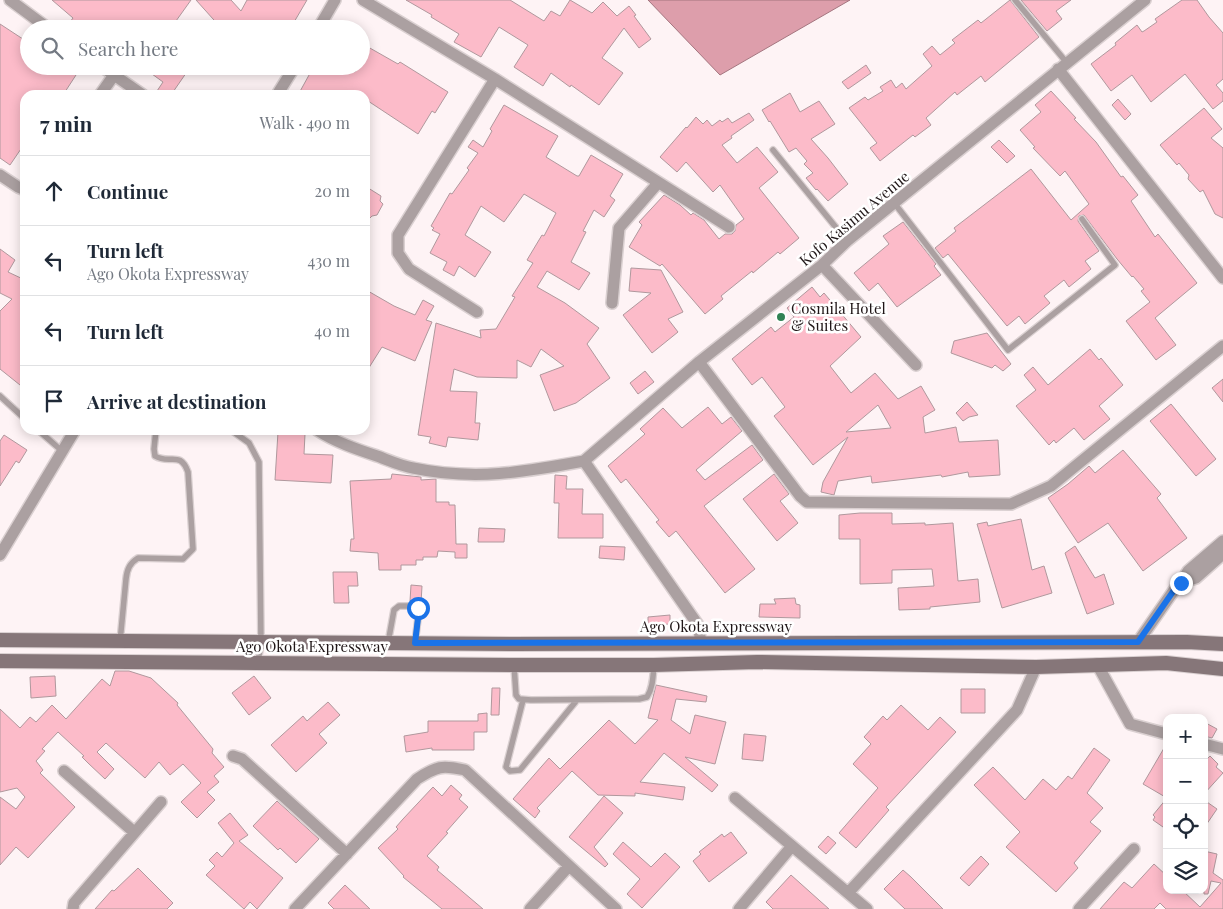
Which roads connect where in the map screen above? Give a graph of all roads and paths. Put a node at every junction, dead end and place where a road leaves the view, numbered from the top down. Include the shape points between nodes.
1 (10, 0) edge
2 (335, 0) edge
3 (363, 0) edge
4 (1015, 0) edge
5 (1145, 0) edge
6 (37, 20) edge
7 (323, 20) edge
8 (1062, 66) junction
9 (114, 75) joint
10 (289, 75) edge
11 (495, 80) junction
12 (104, 90) edge
13 (136, 90) edge
14 (280, 90) edge
15 (773, 150) dead end
16 (0, 175) edge
17 (658, 182) junction
18 (20, 189) edge
19 (895, 204) junction
20 (1082, 219) dead end
21 (728, 227) dead end
22 (847, 241) junction
23 (822, 265) junction
24 (1223, 278) edge
25 (612, 303) dead end
26 (477, 312) dead end
27 (1223, 346) edge
28 (699, 362) junction
29 (916, 365) dead end
30 (0, 396) edge
31 (20, 414) edge
32 (44, 435) edge
33 (72, 435) edge
34 (155, 435) edge
35 (238, 435) edge
36 (324, 435) edge
37 (62, 451) junction
38 (584, 461) junction
39 (1223, 541) edge
40 (1223, 554) edge
41 (0, 555) edge
42 (1181, 583) junction
43 (0, 640) edge
44 (120, 642) junction
45 (701, 642) junction
46 (1138, 642) junction
47 (261, 643) junction
48 (388, 643) junction
49 (415, 643) junction
50 (1223, 644) edge
51 (0, 661) edge
52 (258, 662) junction
53 (1097, 664) junction
54 (514, 665) junction
55 (654, 665) junction
56 (1036, 667) junction
57 (1223, 668) edge
58 (523, 700) junction
59 (577, 700) junction
60 (1163, 733) edge
61 (1208, 745) edge
62 (1223, 749) edge
63 (233, 756) dead end
64 (64, 772) dead end
65 (735, 798) dead end
66 (161, 802) dead end
67 (134, 832) junction
68 (792, 846) junction
69 (1134, 849) dead end
70 (347, 854) junction
71 (569, 866) junction
72 (848, 893) junction
73 (861, 907) edge
74 (74, 909) edge
75 (295, 909) edge
76 (530, 909) edge
77 (616, 909) edge
78 (740, 909) edge
79 (1079, 909) edge

1 - 6 street
2 - 7 street
3 - 11 street
4 - 8 lane
5 - 8 street, Kofo Kasimu Avenue
8 - 19 street, Kofo Kasimu Avenue
8 - 24 street
9 - 12 street
9 - 13 street
10 - 14 street
11 - 17 street
11 - 26 street via 398,235 398,253 409,269
15 - 22 lane
16 - 18 street
17 - 21 street
17 - 25 street via 619,228
19 - 20 lane via 1008,350 1115,265
19 - 22 street, Kofo Kasimu Avenue
22 - 23 street, Kofo Kasimu Avenue
23 - 28 street, Kofo Kasimu Avenue
23 - 29 street
27 - 28 street via 1051,486 1011,504 808,502 800,496
28 - 38 street, Kofo Kasimu Avenue
30 - 31 lane
32 - 37 lane
33 - 37 street
34 - 44 lane via 155,456 179,460 188,472 193,549 183,559 138,558 132,561 127,569
35 - 47 lane via 249,443 259,462
36 - 38 street via 412,468 465,476 510,474
37 - 41 street
38 - 45 street via 698,625
39 - 42 street via 1188,572
40 - 42 street via 1196,578
42 - 46 street
43 - 44 main road, Ago Okota Expressway
44 - 47 main road, Ago Okota Expressway
45 - 46 main road, Ago Okota Expressway
45 - 49 main road, Ago Okota Expressway
46 - 50 main road, Ago Okota Expressway
47 - 48 main road, Ago Okota Expressway
47 - 52 lane
48 - 49 main road, Ago Okota Expressway
48 - 49 lane via 394,610 399,606 415,606 419,610
51 - 52 main road, Ago Okota Expressway
52 - 54 main road, Ago Okota Expressway
53 - 56 main road, Ago Okota Expressway
53 - 57 main road, Ago Okota Expressway via 1166,663
53 - 60 street via 1130,724
54 - 55 main road, Ago Okota Expressway
54 - 58 lane via 516,695
55 - 56 main road, Ago Okota Expressway via 757,662
55 - 59 lane via 647,697
56 - 72 street via 1017,710
58 - 59 lane
58 - 59 lane via 506,766 510,771 520,770
61 - 62 street
63 - 70 street via 242,759
64 - 67 street
65 - 68 street
66 - 67 street
67 - 74 street via 74,903
68 - 72 street
68 - 78 street
69 - 79 street
70 - 71 street via 417,779 433,768 449,767 465,770
70 - 75 street
71 - 76 street
71 - 77 street
72 - 73 street

